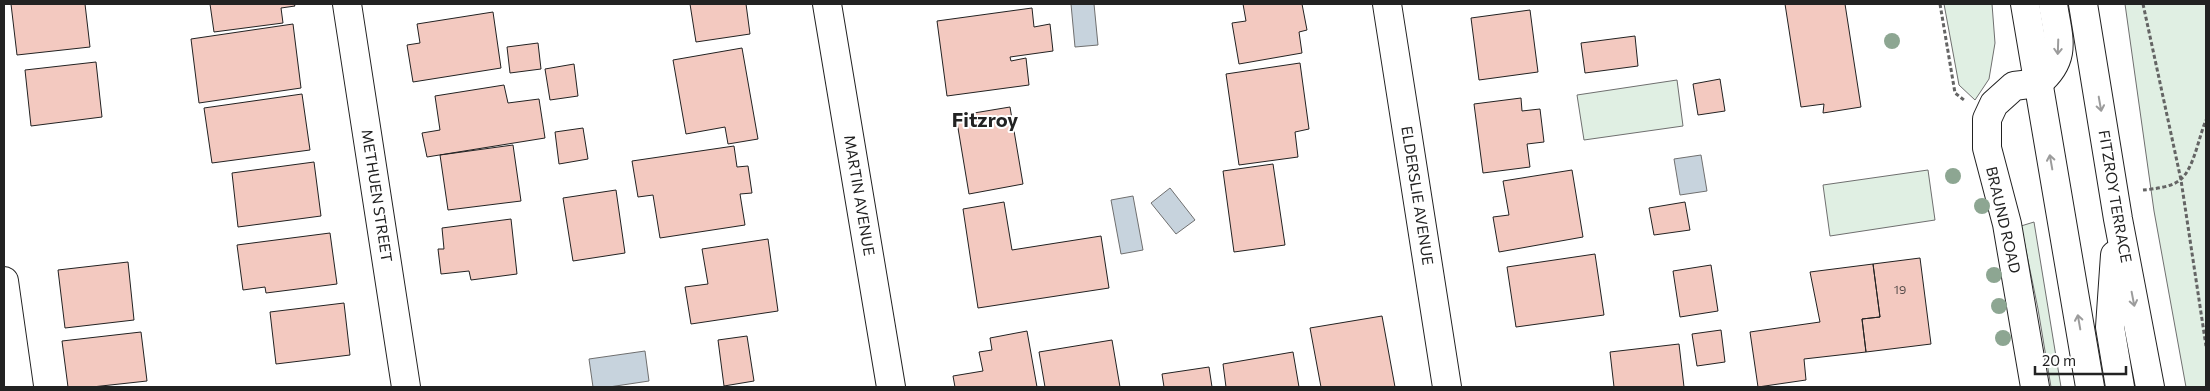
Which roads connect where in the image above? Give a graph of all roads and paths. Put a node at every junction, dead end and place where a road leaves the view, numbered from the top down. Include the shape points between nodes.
1 (347, 4) edge
2 (827, 4) edge
3 (1387, 4) edge
4 (1940, 4) edge
5 (2025, 4) edge
6 (2053, 4) edge
7 (2083, 4) edge
8 (2143, 4) edge
9 (2038, 82) junction
10 (1987, 119) junction
11 (2206, 120) edge
12 (2181, 180) junction
13 (2142, 190) dead end
14 (2118, 219) junction
15 (4, 281) edge
16 (2206, 346) edge
17 (19, 387) edge
18 (406, 387) edge
19 (892, 387) edge
20 (1447, 387) edge
21 (2035, 387) edge
22 (2090, 387) edge
23 (2120, 387) edge
24 (2150, 387) edge

1 - 18 main road, METHUEN STREET
2 - 19 main road, MARTIN AVENUE
3 - 20 main road, ELDERSLIE AVENUE
4 - 10 path via 1955,93
5 - 9 main road
6 -> 9 main road via 2060,50 2051,72
7 -> 14 main road, FITZROY TERRACE
8 - 12 path
9 - 10 main road via 2014,86 1994,104
22 -> 9 main road
10 - 21 main road, BRAUND ROAD via 1987,148 2006,224
11 - 12 path
12 - 13 path
12 - 16 path
14 - 23 main road via 2110,327
14 -> 24 main road, FITZROY TERRACE
15 - 17 main road

